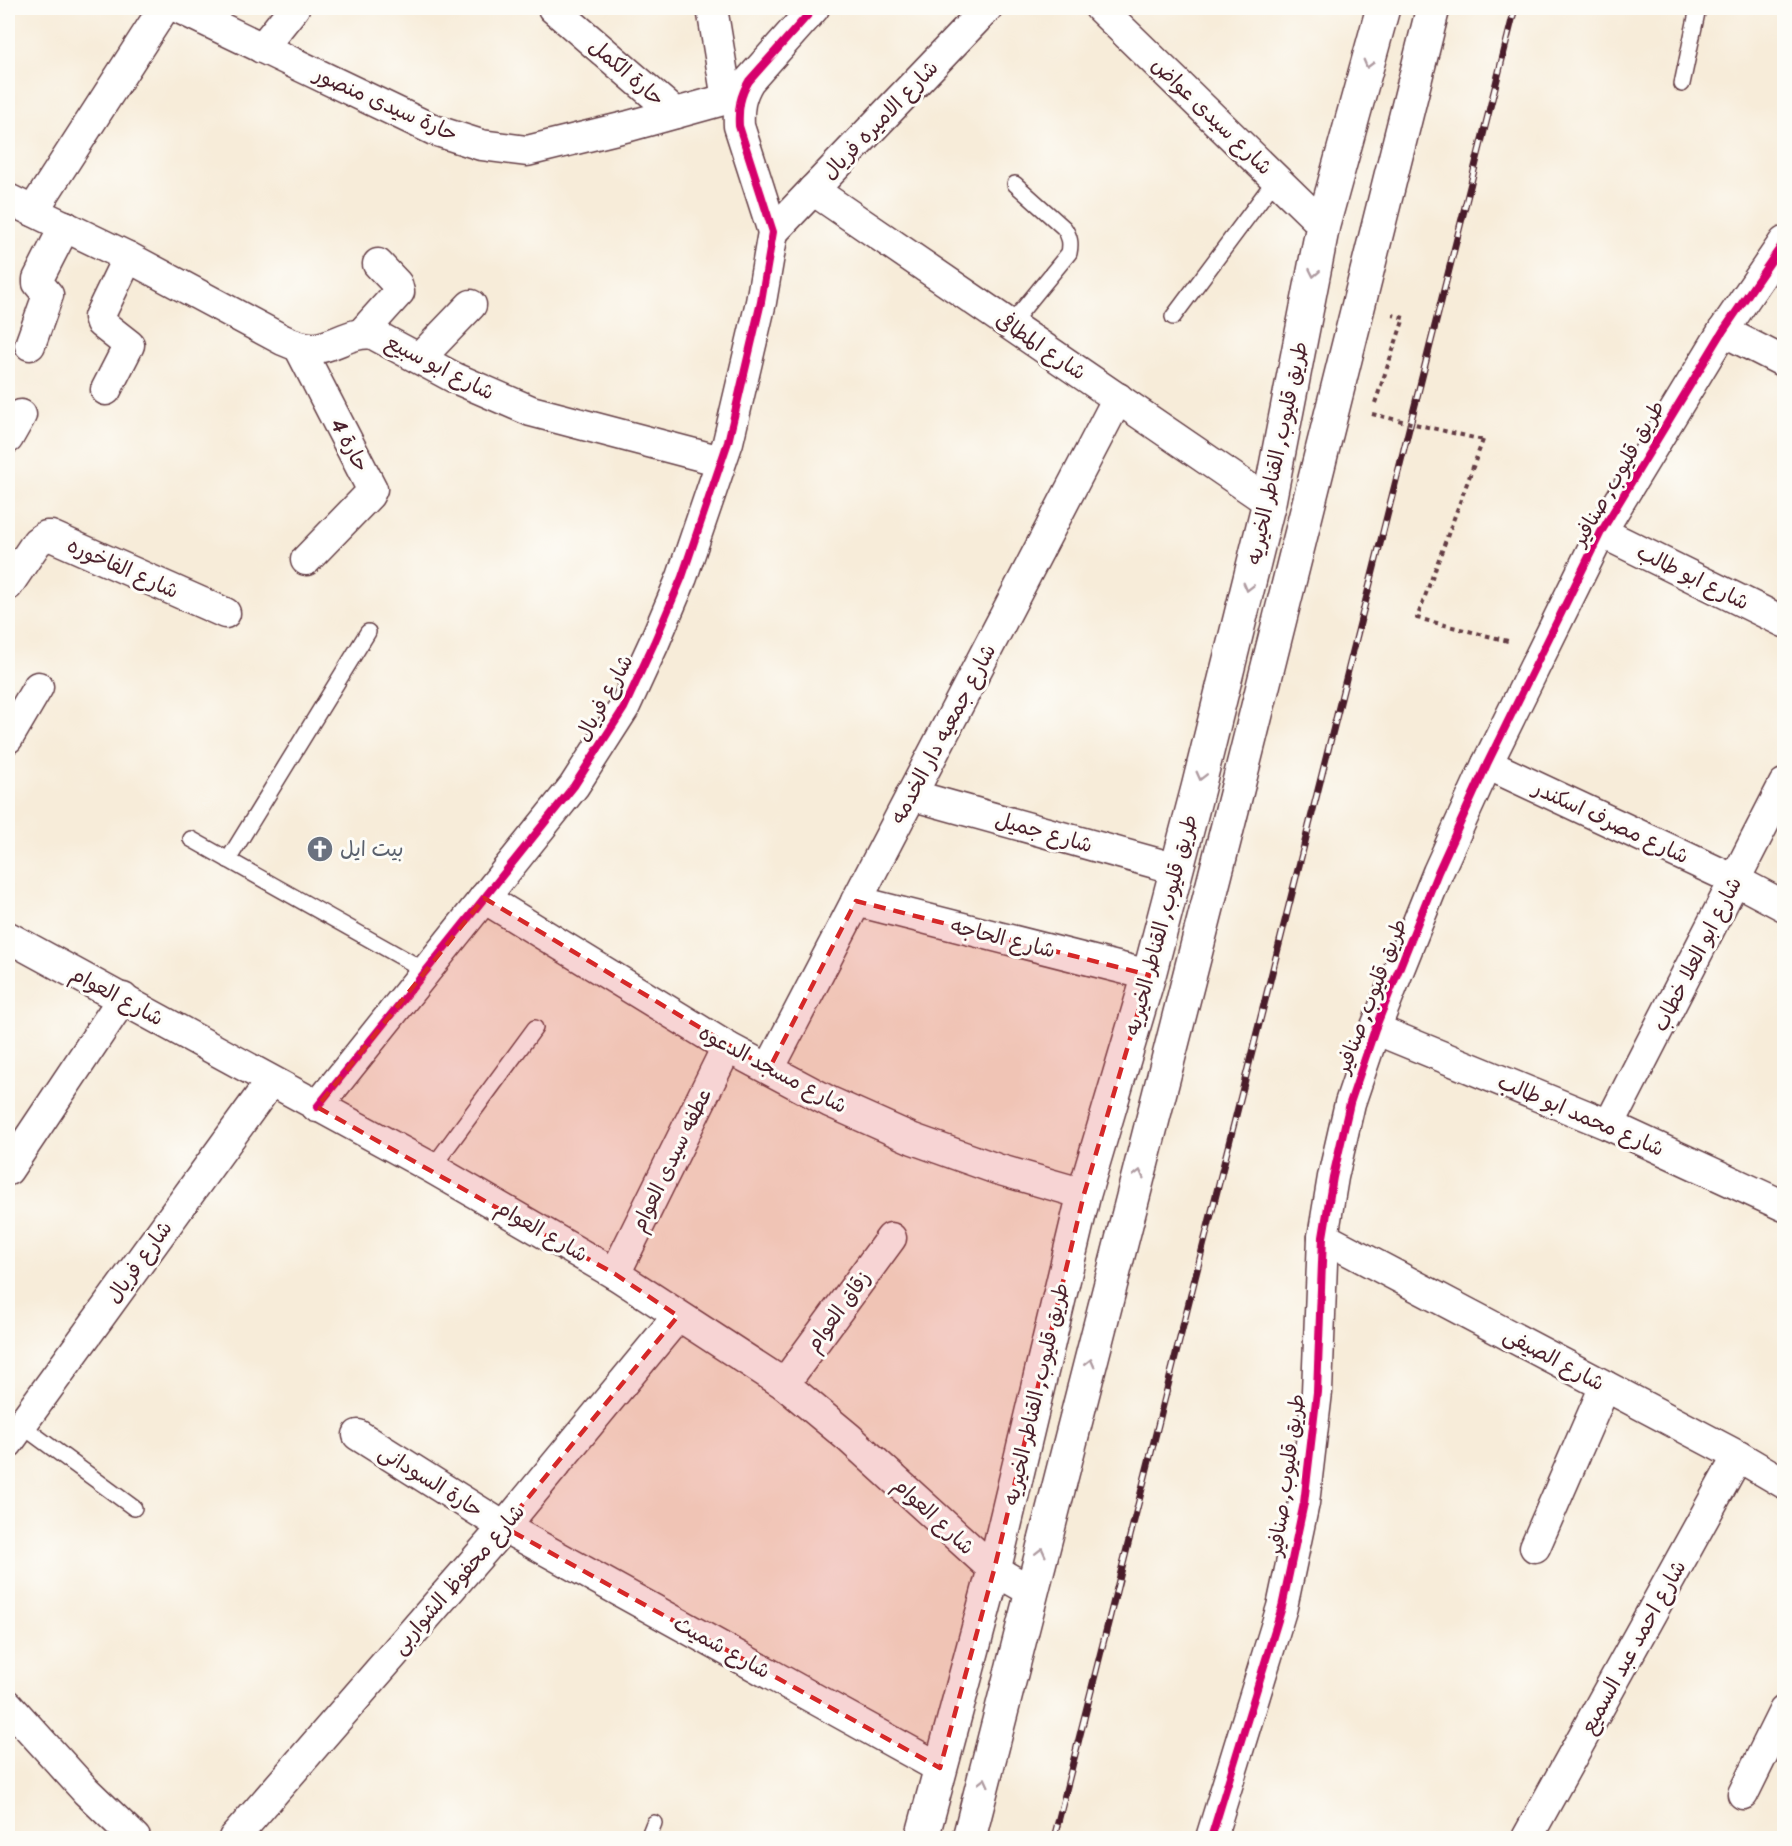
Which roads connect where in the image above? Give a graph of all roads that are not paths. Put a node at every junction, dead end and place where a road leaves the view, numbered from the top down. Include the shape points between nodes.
1 (164, 8) edge
2 (179, 8) edge
3 (294, 8) edge
4 (553, 8) edge
5 (712, 8) edge
6 (814, 8) edge
7 (987, 8) edge
8 (1100, 8) edge
9 (1383, 8) edge
10 (1433, 8) edge
11 (1698, 8) edge
12 (262, 48) junction
13 (1682, 84) dead end
14 (734, 97) junction
15 (675, 113) junction
16 (1276, 179) junction
17 (1015, 184) dead end
18 (813, 190) junction
19 (20, 205) edge
20 (1323, 225) junction
21 (65, 226) junction
22 (773, 232) junction
23 (1785, 242) edge
24 (128, 257) junction
25 (378, 264) dead end
26 (471, 304) dead end
27 (1173, 317) dead end
28 (1010, 325) junction
29 (1723, 331) junction
30 (363, 332) junction
31 (30, 345) dead end
32 (298, 346) junction
33 (420, 358) junction
34 (1785, 362) edge
35 (105, 390) dead end
36 (1118, 398) junction
37 (722, 461) junction
38 (1269, 502) junction
39 (1601, 532) junction
40 (306, 560) dead end
41 (8, 585) edge
42 (225, 613) dead end
43 (1785, 622) edge
44 (368, 632) dead end
45 (38, 687) dead end
46 (8, 738) edge
47 (1487, 764) junction
48 (1785, 784) edge
49 (911, 795) junction
50 (190, 839) dead end
51 (228, 860) junction
52 (1177, 869) junction
53 (1735, 880) junction
54 (484, 898) junction
55 (856, 901) junction
56 (1785, 906) edge
57 (8, 937) edge
58 (426, 970) junction
59 (1149, 975) junction
60 (123, 998) junction
61 (535, 1028) dead end
62 (1375, 1029) junction
63 (727, 1047) junction
64 (769, 1069) junction
65 (271, 1081) junction
66 (317, 1107) junction
67 (1609, 1125) junction
68 (432, 1168) junction
69 (8, 1170) edge
70 (1084, 1194) junction
71 (1785, 1206) edge
72 (1323, 1237) junction
73 (891, 1238) dead end
74 (615, 1274) junction
75 (678, 1316) junction
76 (784, 1384) junction
77 (1605, 1386) junction
78 (14, 1434) edge
79 (358, 1435) dead end
80 (1738, 1456) junction
81 (1785, 1483) edge
82 (134, 1508) dead end
83 (504, 1527) junction
84 (1535, 1547) dead end
85 (994, 1570) junction
86 (1031, 1591) junction
87 (8, 1705) edge
88 (1785, 1710) edge
89 (940, 1768) junction
90 (1743, 1794) dead end
91 (654, 1823) dead end
92 (135, 1839) edge
93 (234, 1839) edge
94 (648, 1839) edge
95 (922, 1839) edge
96 (969, 1839) edge
97 (1211, 1839) edge
98 (1527, 1839) edge

1 - 19 street
2 - 12 street, حارة سيدى منصور
3 - 12 street
4 - 15 street, حارة الكمل
5 - 14 street
6 - 14 street
7 - 18 street, شارع الاميره فريال
8 - 16 street, شارع سيدى عواض
9 -> 20 main road, طريق قليوب, القناطر الخيريه
86 -> 10 main road, طريق قليوب, القناطر الخيريه
11 - 13 lane
12 - 15 street, حارة سيدى منصور via 434,130 481,145 527,151
14 - 15 street, حارة سيدى منصور
14 - 22 street via 739,126
16 - 20 street, شارع سيدى عواض
16 - 27 lane
17 - 28 lane via 1064,228 1071,244 1070,253
18 - 22 street, شارع الاميره فريال
18 - 28 street, شارع المطافى
19 - 21 street, شارع ابو سبيع
20 -> 38 main road, طريق قليوب, القناطر الخيريه
21 - 24 street, شارع ابو سبيع
21 - 31 street via 38,279 48,295
22 - 37 street, شارع فريال via 746,372
23 - 29 street, طريق قليوب, صنافير
24 - 32 street, شارع ابو سبيع
24 - 35 street via 99,317 129,345
25 - 30 street via 397,284 399,292
26 - 33 street
28 - 36 street, شارع المطافى
29 - 34 street
29 - 39 street, طريق قليوب, صنافير
30 - 32 street, شارع ابو سبيع via 316,348
30 - 33 street, شارع ابو سبيع via 382,337
32 - 40 street, حارة 4 via 372,489
33 - 37 street, شارع ابو سبيع via 531,411
36 - 38 street, شارع المطافى
36 - 49 street, شارع جمعيه دار الخدمه
37 - 54 street, شارع فريال via 682,577 624,708 574,786
38 -> 52 main road, طريق قليوب, القناطر الخيريه
39 - 43 street, شارع ابو طالب
39 - 47 street, طريق قليوب, صنافير
41 - 42 street, شارع الفاخوره via 37,542 51,536
44 - 51 lane
45 - 46 street
47 - 53 street, شارع مصرف اسكندر
47 - 62 street, طريق قليوب, صنافير via 1438,872
48 - 53 street, شارع ابو العلا خطاب
49 - 52 street, شارع جميل
49 - 55 street, شارع جمعيه دار الخدمه
50 - 51 lane
51 - 58 lane
52 - 59 main road, طريق قليوب, القناطر الخيريه
53 - 56 street, شارع مصرف اسكندر
53 - 67 street, شارع ابو العلا خطاب
54 - 58 street, شارع فريال
54 - 63 street, شارع مسجد الدعوه
55 - 59 street, شارع الحاجه
55 - 64 street, شارع جمعيه دار الخدمه
57 - 60 street, شارع العوام
58 - 66 street, شارع فريال
59 - 70 main road, طريق قليوب, القناطر الخيريه
60 - 65 street, شارع العوام
60 - 69 street
61 - 68 lane
62 - 67 street, شارع محمد ابو طالب
62 - 72 street, طريق قليوب, صنافير via 1350,1104
63 - 64 street, شارع مسجد الدعوه
63 - 74 street, عطفه سيدى العوام
64 - 70 street, شارع مسجد الدعوه via 830,1102 913,1139
65 - 66 street, شارع العوام
65 - 78 street, شارع فريال
66 - 68 street, شارع العوام
67 - 71 street, شارع محمد ابو طالب
68 - 74 street, شارع العوام
70 - 85 main road, طريق قليوب, القناطر الخيريه
72 - 77 street, شارع الصيفى
72 - 97 street, طريق قليوب, صنافير via 1317,1392 1304,1503 1282,1607
73 - 76 street, زقاق العوام
74 - 75 street, شارع العوام
75 - 76 street, شارع العوام
75 - 83 street, شارع محفوظ الشواربى
76 - 85 street, شارع العوام
77 - 80 street, شارع الصيفى
77 - 84 street
78 - 82 lane
79 - 83 street, حارة السودانى
80 - 81 street, شارع الصيفى
80 - 98 street, شارع احمد عبد السميع
83 - 89 street, شارع شميث
83 - 93 street, شارع محفوظ الشواربى
85 - 86 street, شارع العوام
85 - 89 main road, طريق قليوب, القناطر الخيريه
96 -> 86 main road, طريق قليوب, القناطر الخيريه
87 - 92 street
88 - 90 street
89 - 95 main road, طريق قليوب, القناطر الخيريه
91 - 94 lane

